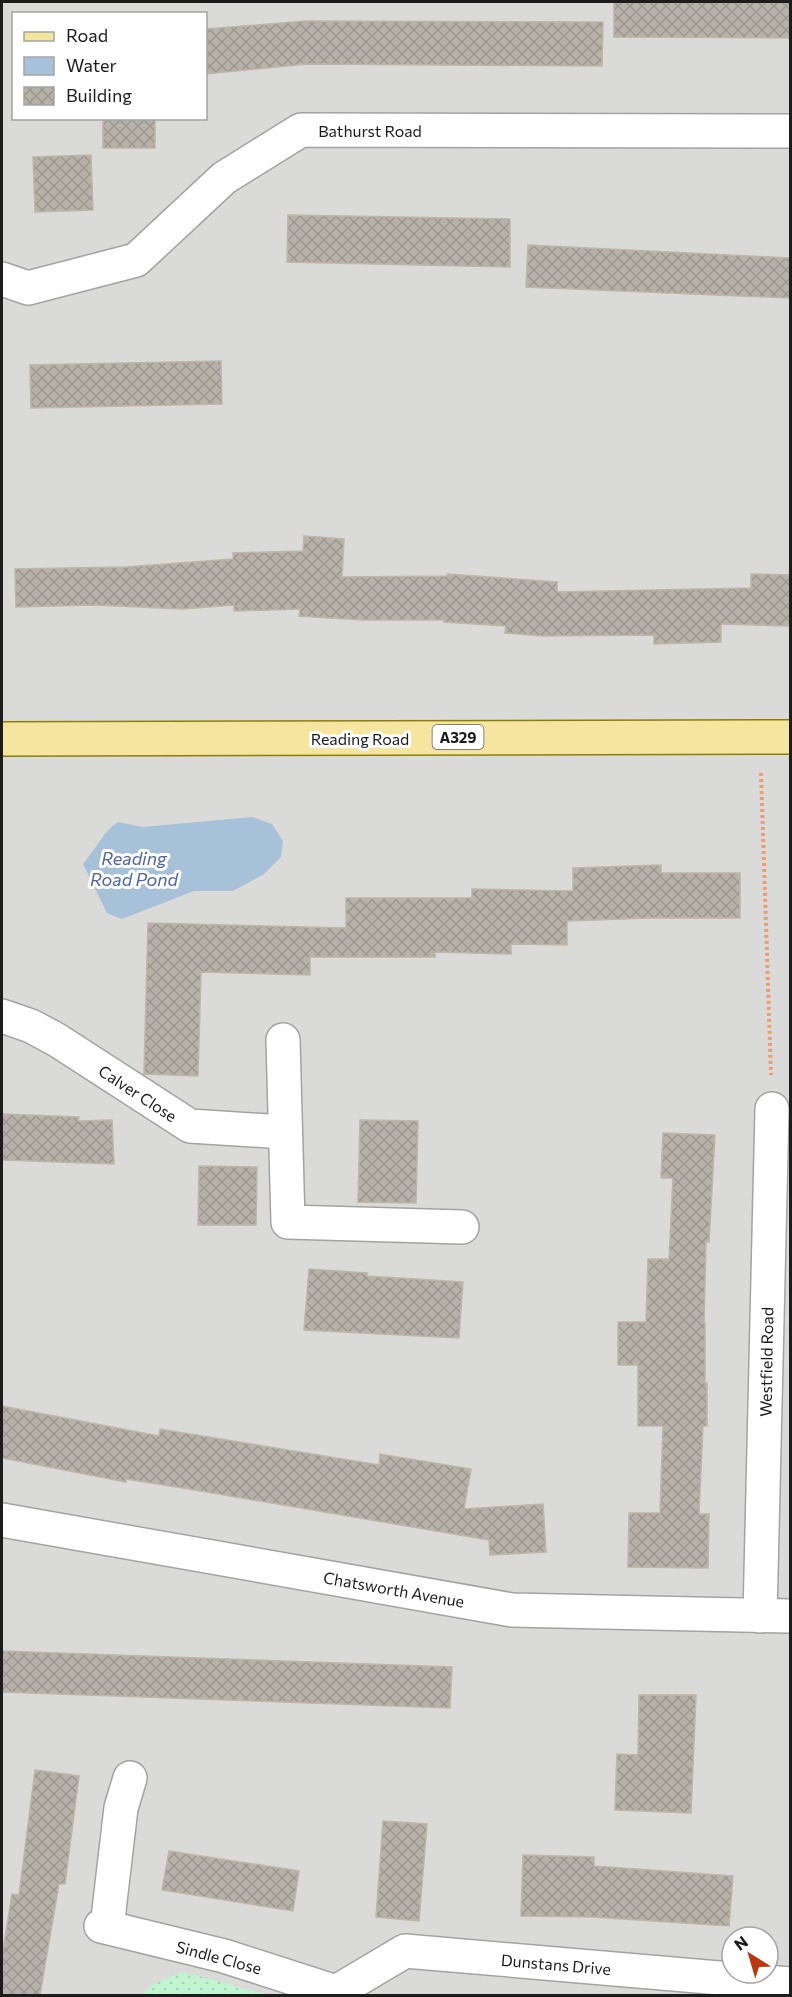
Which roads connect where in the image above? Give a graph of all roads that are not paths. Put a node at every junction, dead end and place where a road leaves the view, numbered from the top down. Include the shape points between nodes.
1 (790, 131) edge
2 (2, 279) edge
3 (790, 737) edge
4 (2, 739) edge
5 (2, 1016) edge
6 (283, 1040) dead end
7 (772, 1109) road end
8 (285, 1132) junction
9 (780, 1186) edge
10 (462, 1227) dead end
11 (2, 1520) edge
12 (775, 1616) edge
13 (130, 1778) dead end
14 (790, 1984) edge
15 (336, 1994) edge

1 - 2 street, Bathurst Road via 301,130 224,178 136,260 28,288
3 - 4 main road, Reading Road / A329
5 - 8 street, Calver Close via 57,1040 190,1126
6 - 8 street
7 - 9 street, Westfield Road
8 - 10 street via 288,1222
9 - 12 street, Westfield Road
11 - 12 street, Chatsworth Avenue via 512,1610
13 - 15 street, Sindle Close via 121,1808 104,1926 224,1956
14 - 15 street, Dunstans Drive via 405,1951

